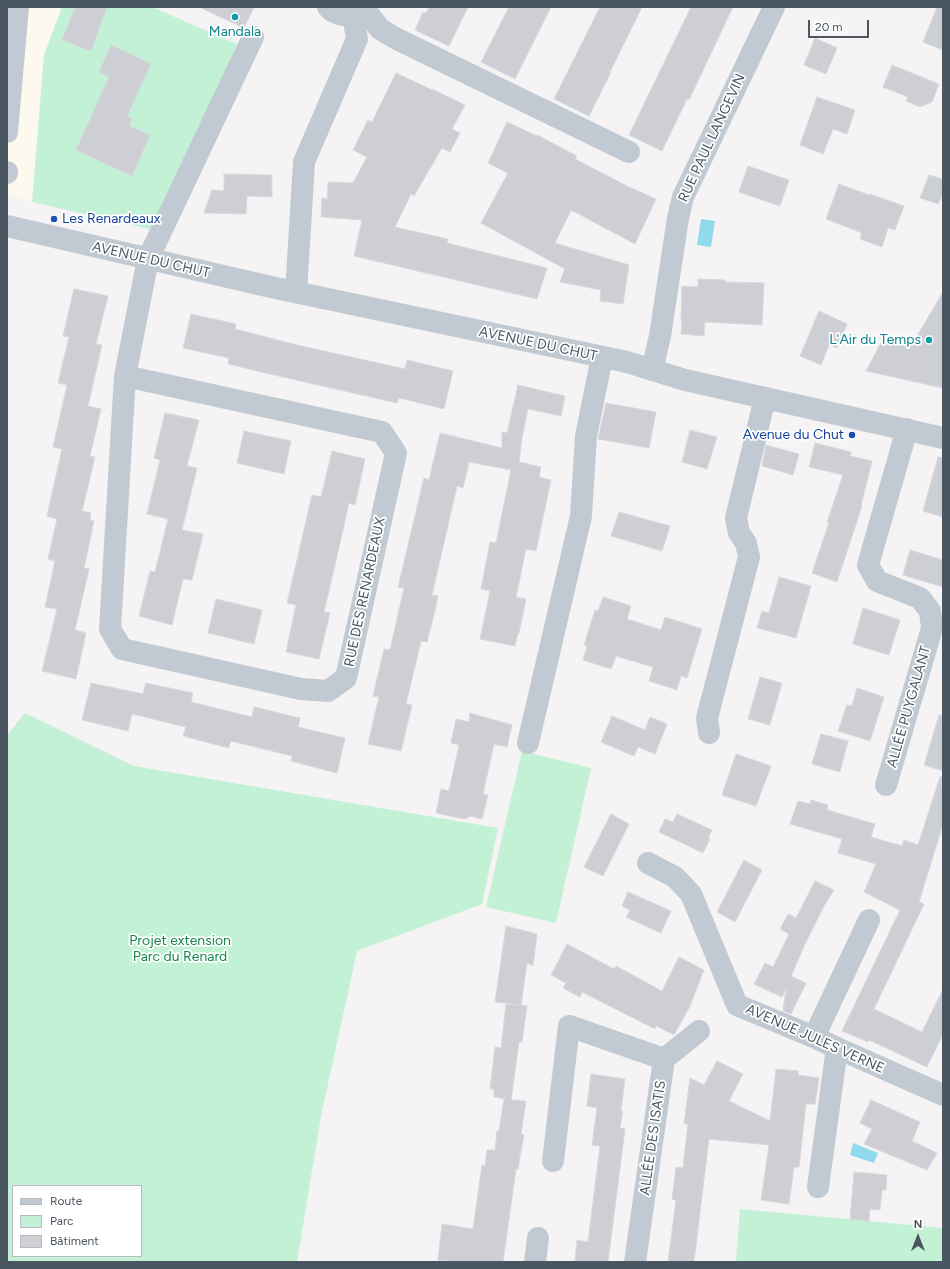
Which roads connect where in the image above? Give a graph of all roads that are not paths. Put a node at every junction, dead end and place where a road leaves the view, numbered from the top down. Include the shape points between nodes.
1 (18, 7) edge
2 (328, 7) edge
3 (774, 7) edge
4 (365, 11) edge
5 (253, 37) dead end
6 (7, 132) edge
7 (629, 152) dead end
8 (7, 226) edge
9 (148, 259) junction
10 (296, 292) junction
11 (602, 357) junction
12 (652, 370) junction
13 (125, 376) junction
14 (764, 398) junction
15 (907, 430) junction
16 (943, 438) edge
17 (709, 733) dead end
18 (528, 743) dead end
19 (886, 785) dead end
20 (648, 863) dead end
21 (869, 920) dead end
22 (699, 1031) dead end
23 (814, 1037) junction
24 (837, 1048) junction
25 (664, 1059) junction
26 (943, 1095) edge
27 (553, 1161) dead end
28 (818, 1187) dead end
29 (538, 1238) dead end
30 (535, 1262) edge
31 (635, 1262) edge

1 - 6 street
2 - 4 street via 342,15
3 - 12 street, RUE PAUL LANGEVIN via 683,197
4 - 7 street via 380,29 397,39
4 - 10 street via 357,39 304,162
5 - 9 street, RUE DES RENARDEAUX
8 - 9 street, AVENUE DU CHUT
9 - 10 street, AVENUE DU CHUT
9 - 13 street, RUE DES RENARDEAUX
10 - 11 street, AVENUE DU CHUT
11 - 12 street, AVENUE DU CHUT
11 - 18 street via 586,436 581,516
12 - 14 street, AVENUE DU CHUT
13 - 13 street, RUE DES RENARDEAUX via 110,629 122,648 301,689 328,691 346,678 396,453 382,432
14 - 15 street, AVENUE DU CHUT
14 - 17 street via 736,518 749,557 707,718
15 - 16 street, AVENUE DU CHUT
15 - 19 street, ALLÉE PUYGALANT via 868,565 877,581 920,598 930,611 932,628
20 - 23 street, AVENUE JULES VERNE via 675,877 691,894 737,1005
21 - 23 street
22 - 25 street
23 - 24 street, AVENUE JULES VERNE
24 - 26 street, AVENUE JULES VERNE
24 - 28 street
25 - 27 street via 568,1026
25 - 31 street, ALLÉE DES ISATIS
29 - 30 street

